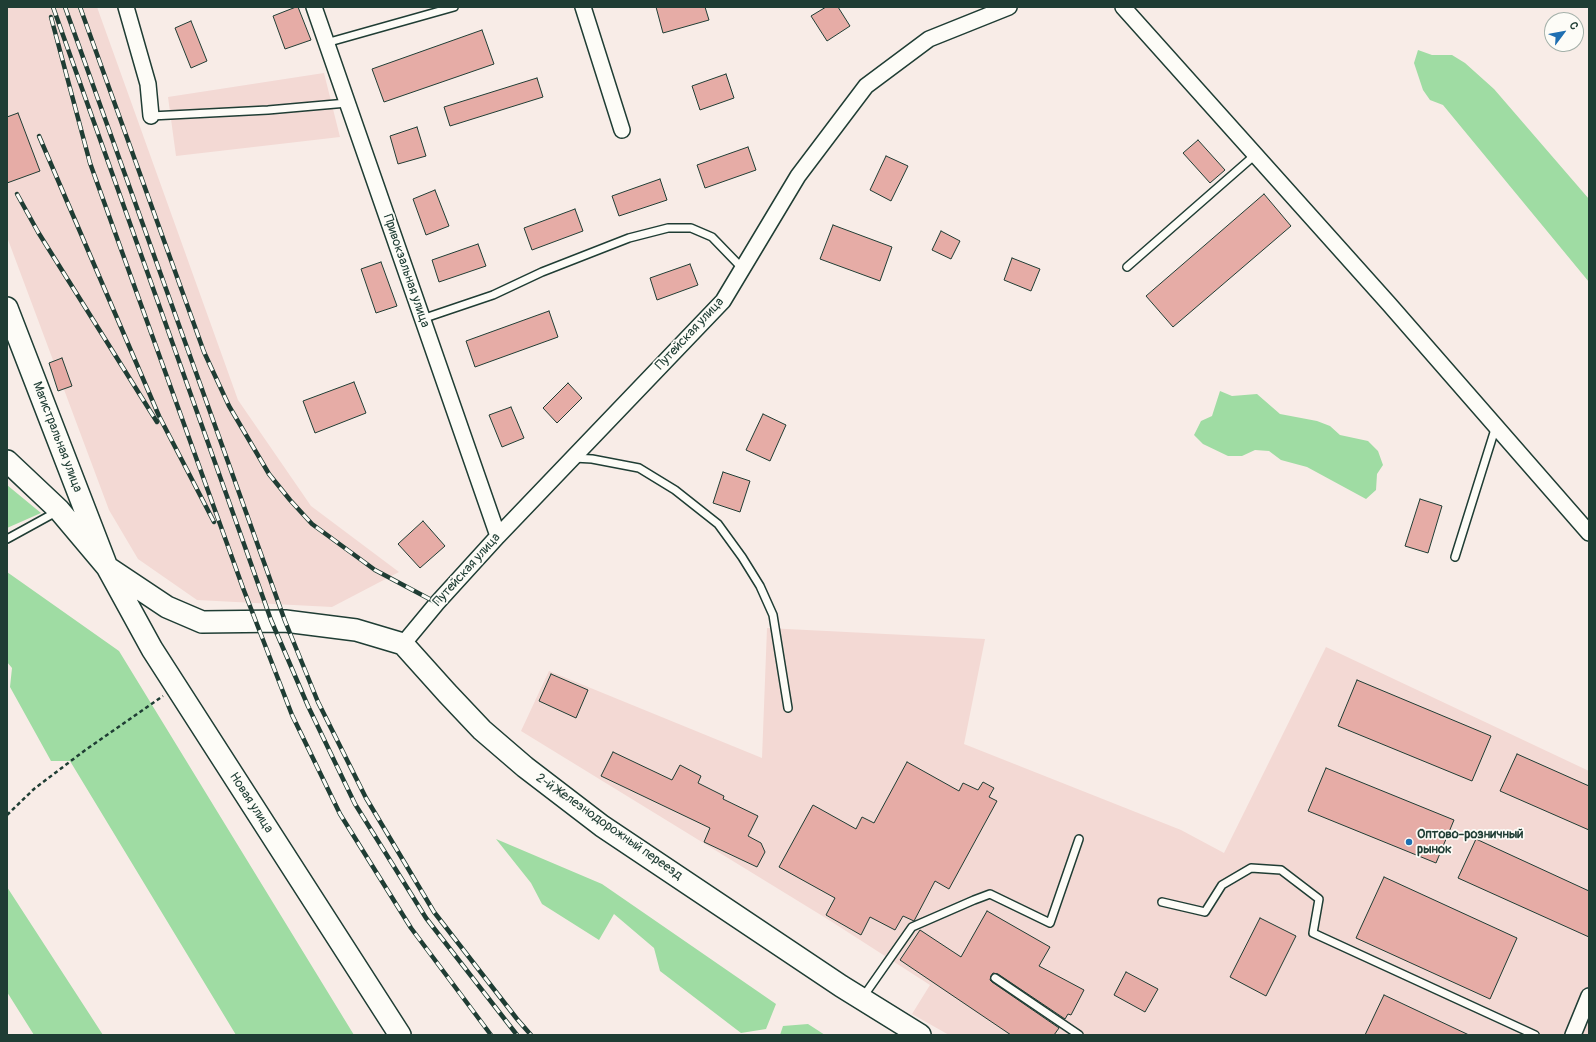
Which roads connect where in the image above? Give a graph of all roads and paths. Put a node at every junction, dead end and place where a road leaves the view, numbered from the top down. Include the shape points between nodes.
1 (126, 7) edge
2 (314, 7) edge
3 (454, 7) edge
4 (583, 7) edge
5 (1009, 7) edge
6 (1123, 7) edge
7 (444, 8) edge
8 (326, 43) junction
9 (347, 103) junction
10 (151, 116) joint
11 (622, 130) dead end
12 (1255, 155) junction
13 (1127, 267) dead end
14 (742, 268) junction
15 (7, 308) edge
16 (422, 319) junction
17 (1496, 426) junction
18 (572, 458) junction
19 (7, 461) edge
20 (59, 510) junction
21 (1589, 534) edge
22 (498, 536) junction
23 (7, 539) edge
24 (1455, 557) dead end
25 (107, 567) junction
26 (403, 644) junction
27 (176, 686) junction
28 (788, 708) dead end
29 (7, 815) edge
30 (1078, 839) dead end
31 (1162, 902) dead end
32 (995, 978) dead end
33 (1589, 996) edge
34 (862, 999) junction
35 (400, 1035) edge
36 (920, 1035) edge
37 (1079, 1035) edge
38 (1535, 1035) edge
39 (1573, 1035) edge

1 - 10 street via 148,84
2 - 8 street, Привокзальная улица
3 - 7 lane
4 - 11 street
5 - 14 street, Путейская улица via 929,39 866,86 798,176
6 - 12 street
7 - 8 lane
8 - 9 street, Привокзальная улица
9 - 10 lane
9 - 16 street, Привокзальная улица
12 - 13 lane
12 - 17 street
14 - 16 lane via 712,237 690,228 668,228 629,238 542,272 493,295
14 - 18 street, Путейская улица via 723,301
15 - 25 street, Магистральная улица
16 - 22 street, Привокзальная улица
17 - 21 street
17 - 24 lane
18 - 22 street, Путейская улица
18 - 28 lane via 639,468 675,490 718,524 760,586 773,615
19 - 20 street
20 - 23 lane
20 - 25 street
22 - 26 street, Путейская улица
25 - 26 street via 167,607 202,622 285,621 356,630
25 - 27 street, Новая улица
26 - 34 street, 2-й Железнодорожный переезд via 482,730 525,767 602,826
27 - 29 path via 34,789
27 - 35 street, Новая улица
30 - 34 lane via 1050,923 990,894 974,900 912,927
31 - 38 lane via 1205,912 1222,884 1250,868 1281,870 1319,899 1312,933
32 - 37 lane
33 - 39 street
34 - 36 street, 2-й Железнодорожный переезд

